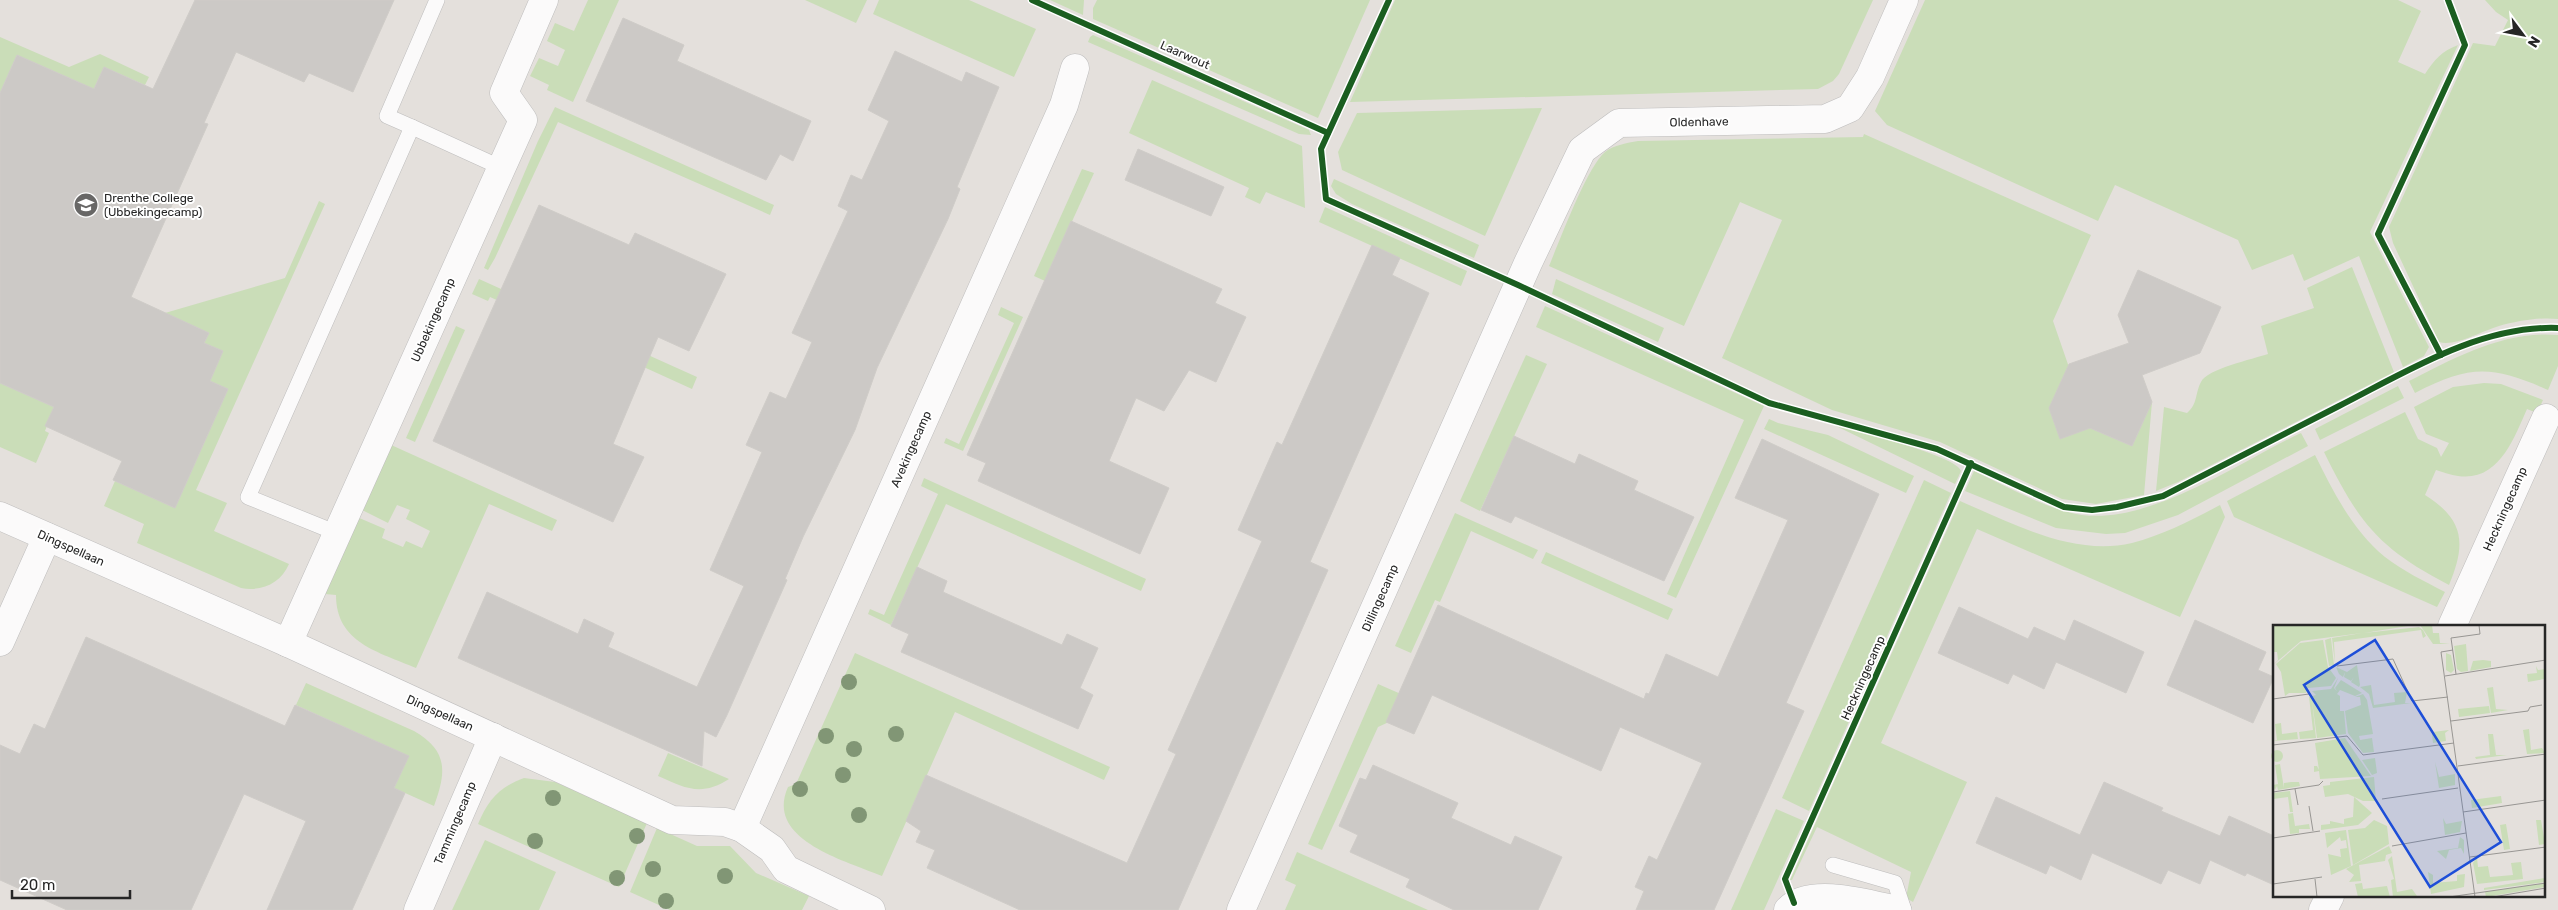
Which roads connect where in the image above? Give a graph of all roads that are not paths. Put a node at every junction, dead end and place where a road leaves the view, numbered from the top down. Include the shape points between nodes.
1 (437, 0) edge
2 (544, 0) edge
3 (1904, 0) edge
4 (1075, 68) dead end
5 (412, 126) junction
6 (502, 168) junction
7 (1518, 285) joint
8 (2546, 418) dead end
9 (0, 516) edge
10 (337, 533) junction
11 (47, 537) junction
12 (2452, 625) edge
13 (0, 642) edge
14 (288, 643) junction
15 (493, 737) junction
16 (742, 828) junction
17 (1833, 865) dead end
18 (2329, 898) edge
19 (418, 910) edge
20 (871, 910) edge
21 (1241, 910) edge
22 (1788, 910) edge
23 (1897, 910) edge
24 (1904, 910) edge
25 (2324, 910) edge

1 - 5 lane via 387,116
2 - 6 street, Ubbekingecamp via 504,93 523,120
3 - 7 street, Oldenhave via 1870,77 1850,108 1825,119 1619,124 1582,150
4 - 16 street, Avekingecamp via 1064,105
5 - 6 lane
5 - 10 lane via 248,497
6 - 10 street, Ubbekingecamp
7 - 21 street, Dillingecamp
8 - 12 street, Heckningecamp
9 - 11 street, Dingspellaan
10 - 14 street, Ubbekingecamp
11 - 13 street
11 - 14 street, Dingspellaan
14 - 15 street, Dingspellaan
15 - 16 street, Dingspellaan via 672,820 725,822
15 - 19 street, Tammingecamp
16 - 20 street, Dingspellaan via 772,849 786,869
17 - 24 lane via 1895,883
18 - 25 street
22 - 23 street via 1794,903 1832,897

